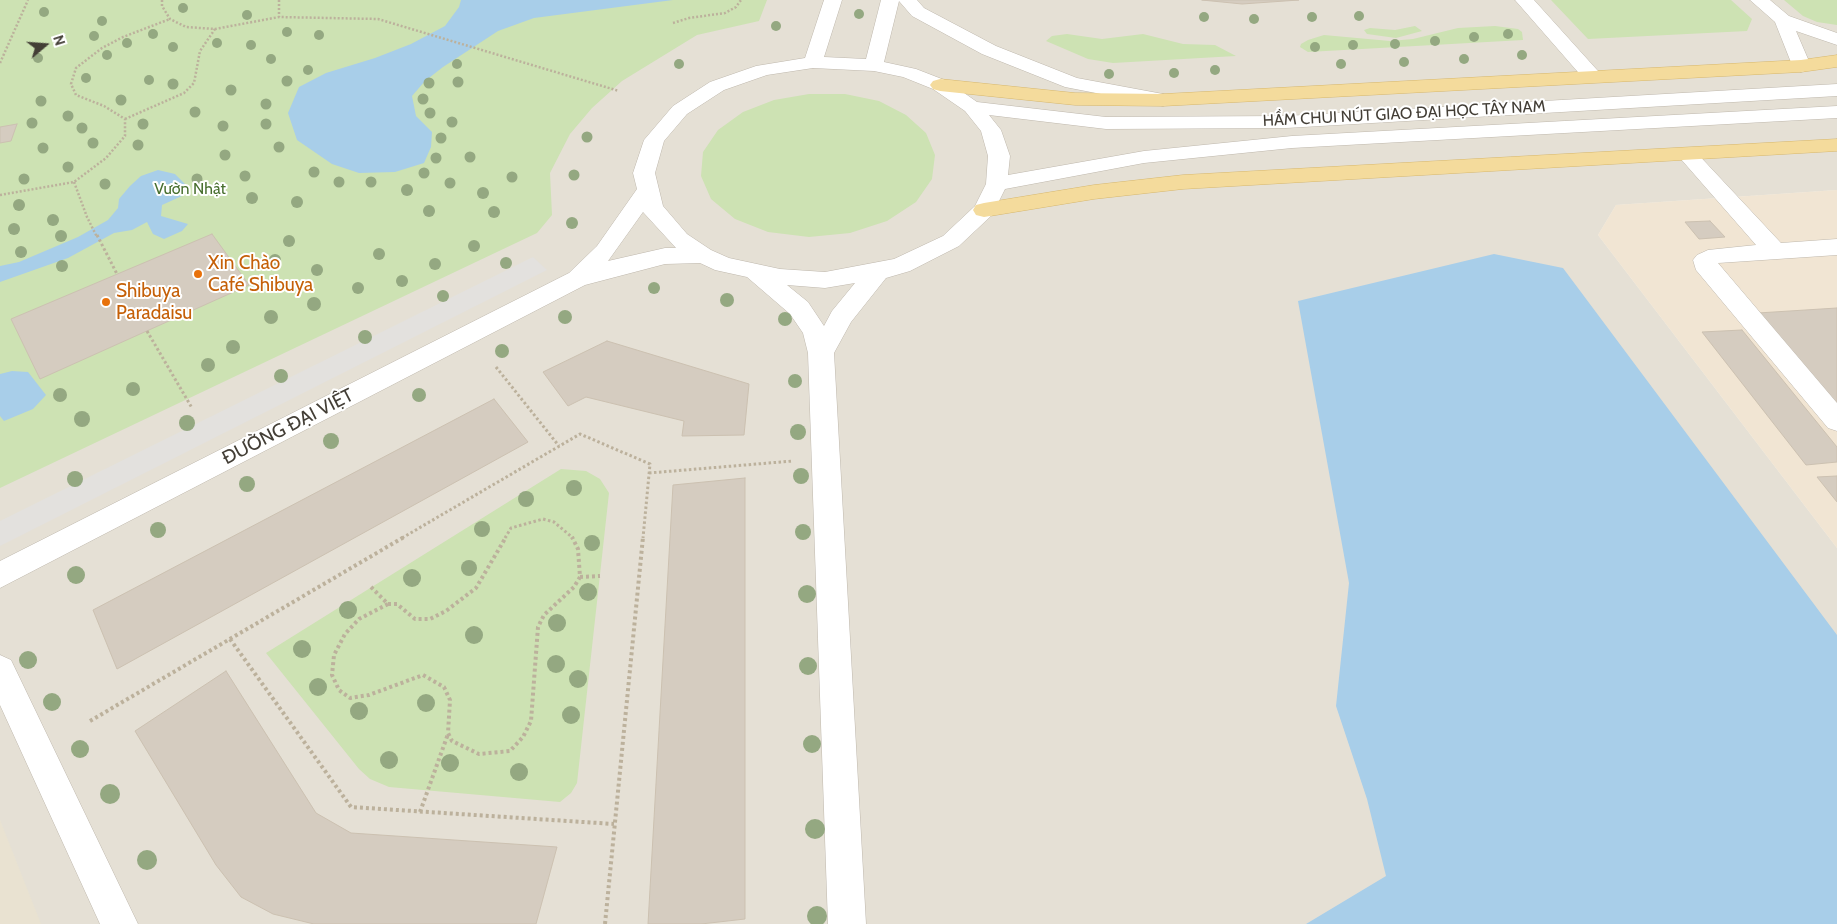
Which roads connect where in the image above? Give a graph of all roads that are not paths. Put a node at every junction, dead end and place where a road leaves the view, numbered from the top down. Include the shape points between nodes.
1 (833, 0) edge
2 (890, 0) edge
3 (907, 0) edge
4 (1524, 0) edge
5 (1759, 0) edge
6 (1783, 20) junction
7 (1837, 39) edge
8 (1837, 61) edge
9 (813, 62) junction
10 (874, 65) junction
11 (1801, 66) junction
12 (1591, 75) junction
13 (940, 85) junction
14 (1837, 90) edge
15 (1163, 100) junction
16 (972, 107) junction
17 (1837, 112) edge
18 (1837, 146) edge
19 (1686, 154) junction
20 (997, 184) junction
21 (647, 190) junction
22 (984, 210) junction
23 (1837, 246) edge
24 (1775, 251) junction
25 (703, 255) junction
26 (753, 271) junction
27 (878, 272) junction
28 (577, 279) junction
29 (821, 353) junction
30 (1837, 421) edge
31 (0, 576) edge
32 (0, 670) edge
33 (119, 924) edge
34 (847, 924) edge

1 - 9 street
2 - 10 street
3 - 15 street via 918,12 990,50 1072,83
4 - 12 street
5 - 6 street
6 - 7 street
6 - 11 street
8 - 11 main road
9 - 10 street
9 - 21 street via 763,70 717,86 680,110 654,140 644,173
10 - 13 street
11 - 12 main road
12 - 15 main road
13 - 15 main road via 1075,99
13 - 16 street
14 - 16 street, HẦM CHUI NÚT GIAO ĐẠI HỌC TÂY NAM via 1286,122 1106,122
16 - 20 street via 991,130 999,156
17 - 20 street, HẦM CHUI NÚT GIAO ĐẠI HỌC TÂY NAM via 1292,142 1144,157
18 - 19 main road
19 - 22 main road via 1183,182
19 - 24 street
20 - 22 street
21 - 25 street via 652,208 679,239
21 - 28 street, ĐƯỜNG ĐẠI VIỆT via 605,251
22 - 27 street via 951,241 902,265
23 - 24 street
24 - 30 street via 1716,255 1705,260 1708,270
25 - 26 street
25 - 28 street, ĐƯỜNG ĐẠI VIỆT via 665,256
26 - 27 street via 780,277 825,280
26 - 29 street via 800,308 815,332
27 - 29 street via 842,317
28 - 31 street, ĐƯỜNG ĐẠI VIỆT
29 - 34 street
32 - 33 street

